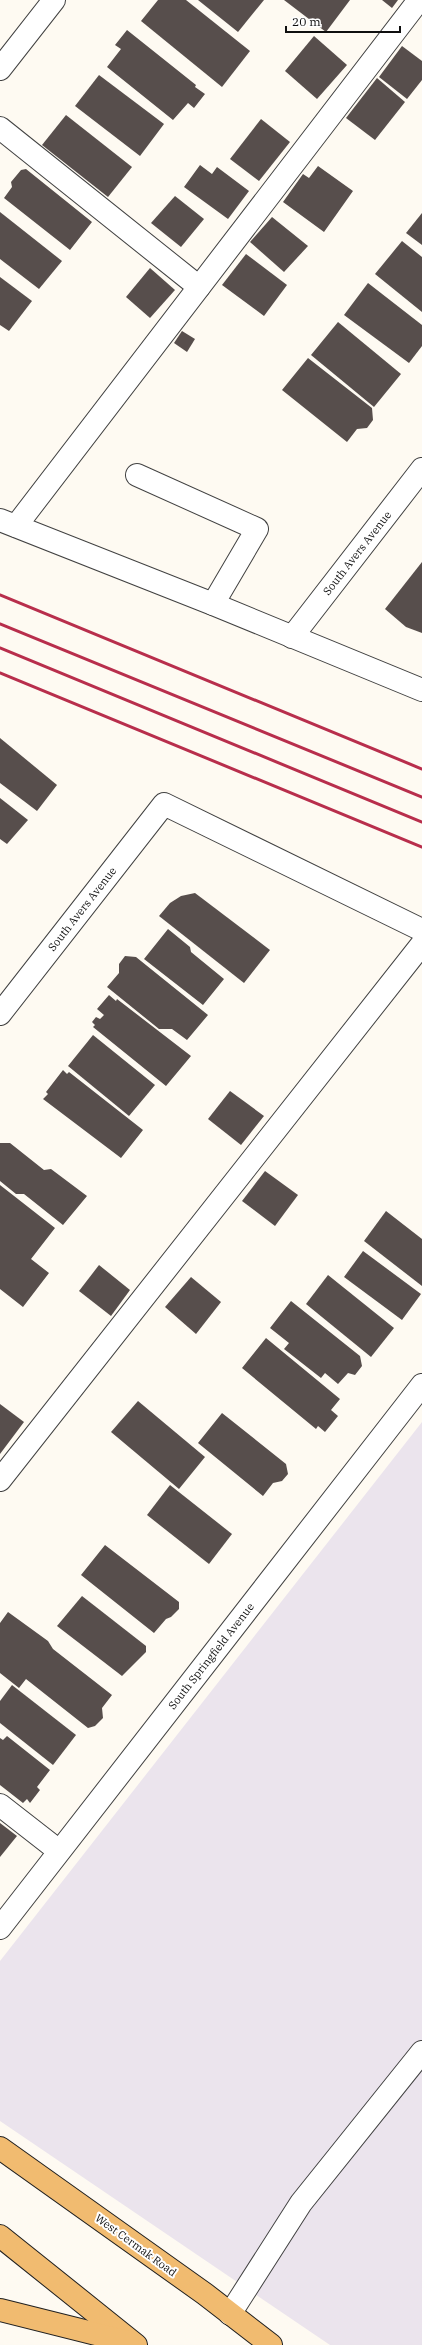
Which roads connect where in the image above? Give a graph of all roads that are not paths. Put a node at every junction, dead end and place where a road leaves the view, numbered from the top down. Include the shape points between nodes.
1 (54, 0) edge
2 (420, 0) edge
3 (0, 69) edge
4 (0, 128) edge
5 (199, 287) junction
6 (422, 469) edge
7 (137, 475) dead end
8 (8, 523) edge
9 (213, 604) junction
10 (292, 637) junction
11 (422, 690) edge
12 (422, 930) edge
13 (422, 944) edge
14 (0, 1014) edge
15 (422, 1385) edge
16 (0, 1480) edge
17 (0, 1805) edge
18 (59, 1852) junction
19 (0, 1928) edge
20 (422, 2052) edge
21 (0, 2148) edge
22 (0, 2236) edge
23 (0, 2310) edge
24 (230, 2314) junction
25 (136, 2345) edge
26 (271, 2345) edge

1 - 3 street
2 - 5 street
4 - 5 street
5 - 8 street
6 - 10 street, South Avers Avenue
7 - 9 street via 257,529
8 - 9 street
9 - 10 street
10 - 11 street
12 - 14 street, South Avers Avenue via 164,804
13 - 16 street
15 - 18 street, South Springfield Avenue
17 - 18 street
18 - 19 street, South Springfield Avenue
20 - 24 street via 301,2203
21 - 24 main road, West Cermak Road
22 - 25 main road
23 - 25 main road
24 - 26 main road, West Cermak Road

